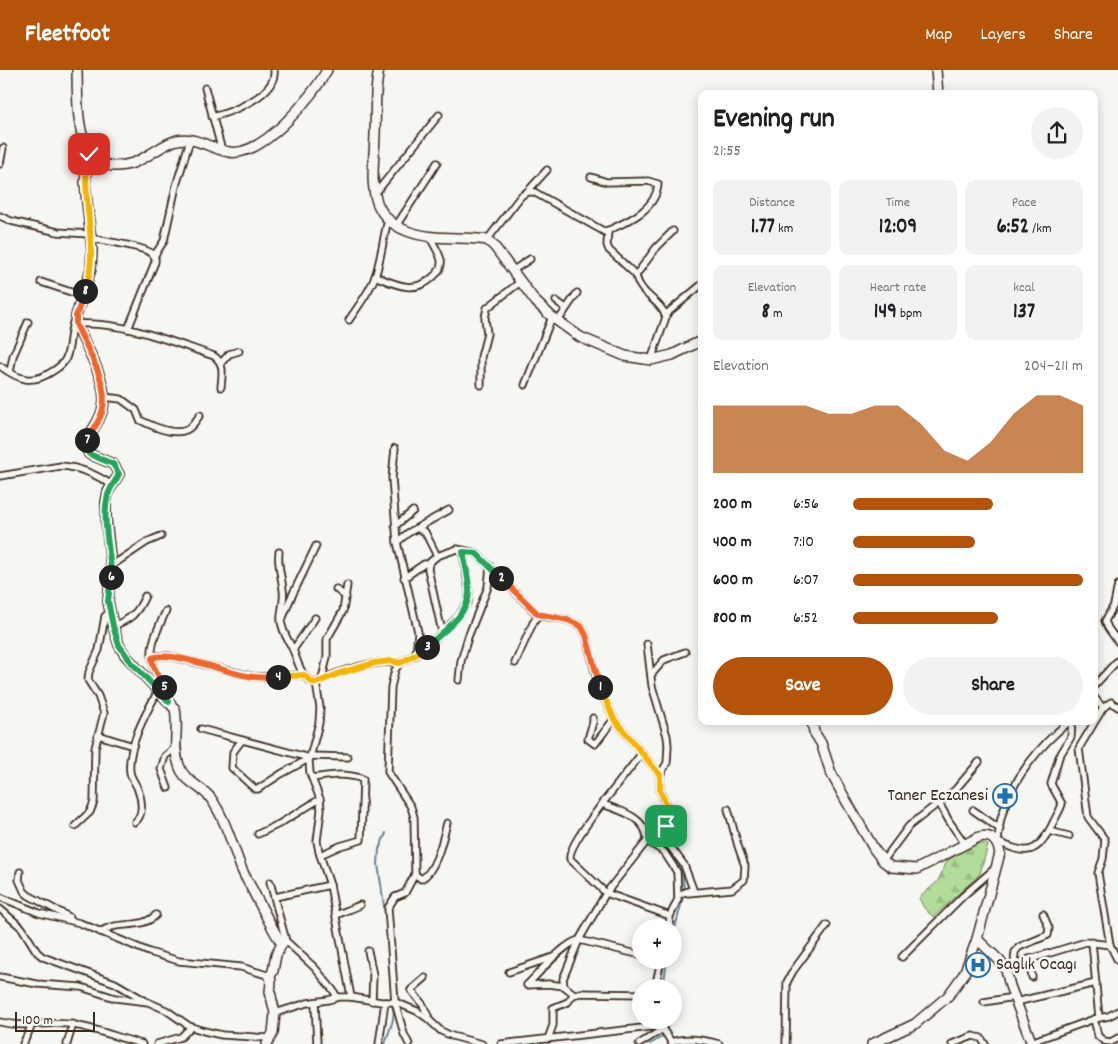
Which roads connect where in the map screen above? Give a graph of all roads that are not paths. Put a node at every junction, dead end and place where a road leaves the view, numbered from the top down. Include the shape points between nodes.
1 (78, 70) edge
2 (274, 70) edge
3 (327, 70) edge
4 (379, 70) edge
5 (936, 70) edge
6 (205, 88) dead end
7 (938, 90) edge
8 (439, 115) dead end
9 (212, 117) junction
10 (190, 140) junction
11 (3, 148) dead end
12 (222, 151) junction
13 (89, 154) junction
14 (437, 163) dead end
15 (0, 164) edge
16 (547, 170) dead end
17 (591, 177) dead end
18 (527, 192) junction
19 (374, 195) junction
20 (0, 216) edge
21 (392, 223) junction
22 (608, 230) junction
23 (673, 232) dead end
24 (90, 236) junction
25 (428, 236) junction
26 (487, 240) junction
27 (154, 256) junction
28 (530, 259) dead end
29 (512, 271) junction
30 (376, 276) junction
31 (636, 276) junction
32 (41, 282) dead end
33 (520, 282) junction
34 (698, 287) edge
35 (577, 293) dead end
36 (83, 296) junction
37 (556, 301) dead end
38 (566, 308) junction
39 (665, 314) junction
40 (555, 319) junction
41 (76, 320) junction
42 (349, 320) dead end
43 (28, 322) dead end
44 (128, 329) junction
45 (698, 343) edge
46 (239, 351) dead end
47 (651, 360) junction
48 (221, 363) junction
49 (0, 366) edge
50 (10, 372) junction
51 (481, 385) dead end
52 (525, 385) dead end
53 (221, 387) dead end
54 (104, 397) junction
55 (200, 415) dead end
56 (395, 448) dead end
57 (0, 476) edge
58 (112, 485) junction
59 (449, 510) dead end
60 (413, 511) dead end
61 (395, 526) junction
62 (417, 528) junction
63 (161, 536) dead end
64 (397, 542) junction
65 (316, 546) dead end
66 (279, 552) dead end
67 (463, 552) junction
68 (437, 556) junction
69 (429, 564) junction
70 (111, 566) junction
71 (490, 566) junction
72 (404, 578) junction
73 (347, 585) dead end
74 (1118, 585) edge
75 (336, 588) dead end
76 (145, 596) dead end
77 (346, 597) junction
78 (166, 611) dead end
79 (110, 613) junction
80 (538, 614) junction
81 (315, 618) dead end
82 (281, 622) junction
83 (113, 626) junction
84 (442, 632) junction
85 (1118, 642) edge
86 (647, 644) dead end
87 (293, 650) junction
88 (685, 652) dead end
89 (416, 654) junction
90 (152, 658) junction
91 (1118, 660) edge
92 (400, 663) junction
93 (515, 663) dead end
94 (304, 675) junction
95 (651, 675) junction
96 (322, 679) junction
97 (459, 680) dead end
98 (1098, 682) edge
99 (316, 683) junction
100 (158, 691) junction
101 (169, 702) junction
102 (1098, 702) edge
103 (1118, 707) edge
104 (1103, 708) junction
105 (1098, 716) edge
106 (593, 718) dead end
107 (614, 719) junction
108 (813, 725) edge
109 (1066, 725) edge
110 (1071, 725) edge
111 (1093, 725) edge
112 (201, 729) dead end
113 (98, 735) junction
114 (1071, 737) junction
115 (242, 740) junction
116 (133, 746) junction
117 (175, 748) junction
118 (1079, 748) junction
119 (642, 753) junction
120 (310, 757) junction
121 (348, 757) dead end
122 (978, 762) dead end
123 (660, 775) junction
124 (312, 778) junction
125 (168, 788) dead end
126 (320, 800) junction
127 (939, 803) junction
128 (602, 804) junction
129 (728, 809) dead end
130 (973, 810) dead end
131 (135, 822) dead end
132 (447, 823) dead end
133 (75, 826) dead end
134 (1000, 829) junction
135 (1049, 831) junction
136 (258, 834) dead end
137 (1069, 836) dead end
138 (647, 841) junction
139 (998, 842) junction
140 (965, 844) junction
141 (320, 855) junction
142 (883, 861) junction
143 (996, 868) junction
144 (20, 872) dead end
145 (415, 874) junction
146 (270, 882) dead end
147 (330, 885) junction
148 (606, 893) junction
149 (681, 894) junction
150 (0, 897) edge
151 (274, 897) junction
152 (360, 905) dead end
153 (0, 909) edge
154 (1043, 914) dead end
155 (156, 915) dead end
156 (336, 915) junction
157 (670, 916) junction
158 (670, 919) edge
159 (80, 923) junction
160 (827, 925) dead end
161 (100, 932) junction
162 (978, 939) junction
163 (579, 940) junction
164 (1092, 942) junction
165 (284, 943) junction
166 (1110, 945) junction
167 (368, 951) dead end
168 (632, 953) edge
169 (555, 957) junction
170 (902, 957) dead end
171 (1029, 959) junction
172 (1118, 961) edge
173 (1014, 964) junction
174 (1006, 970) junction
175 (509, 972) dead end
176 (270, 976) junction
177 (0, 977) edge
178 (1032, 977) dead end
179 (425, 978) dead end
180 (1096, 983) junction
181 (564, 986) junction
182 (574, 994) junction
183 (632, 994) edge
184 (337, 997) junction
185 (352, 997) junction
186 (1015, 1000) junction
187 (372, 1001) junction
188 (148, 1002) junction
189 (314, 1002) junction
190 (384, 1002) junction
191 (395, 1002) junction
192 (984, 1002) dead end
193 (1118, 1011) edge
194 (275, 1013) junction
195 (1096, 1018) junction
196 (430, 1020) junction
197 (0, 1022) edge
198 (73, 1024) junction
199 (32, 1025) junction
200 (191, 1027) junction
201 (643, 1029) edge
202 (659, 1029) edge
203 (663, 1029) edge
204 (1118, 1038) edge
205 (548, 1039) junction
206 (268, 1041) edge
207 (887, 1041) edge
208 (122, 1042) edge
209 (671, 1043) edge
210 (1032, 1043) edge
211 (23, 1044) edge
212 (67, 1044) edge
213 (142, 1044) edge
214 (157, 1044) edge
215 (317, 1044) edge
216 (380, 1044) edge
217 (409, 1044) edge
218 (482, 1044) edge
219 (501, 1044) edge
220 (639, 1044) edge
221 (719, 1044) edge
222 (786, 1044) edge
223 (872, 1044) edge
224 (952, 1044) edge
225 (985, 1044) edge

1 - 13 street via 80,128
2 - 9 street via 272,84 256,97 239,109
3 - 12 street via 301,108 254,148 231,153
4 - 19 street via 375,94
5 - 7 street
6 - 9 street
8 - 19 street
9 - 12 street
10 - 12 street
10 - 13 street via 176,140 136,162 118,166 99,162
10 - 27 street via 164,241
11 - 15 street
13 - 24 street via 85,183
14 - 21 street
16 - 18 street
17 - 22 street via 607,182 648,181 658,184 657,194 636,218
18 - 22 street via 534,192 605,232
18 - 26 street
19 - 21 street via 382,213
20 - 24 street via 58,232
21 - 25 street via 409,232
21 - 30 street via 383,238
22 - 31 street via 609,250
23 - 31 street via 656,248
24 - 27 street via 141,249
24 - 36 street via 91,269
25 - 26 street
25 - 30 street via 441,265 429,281 412,288
26 - 29 street
27 - 44 street via 155,262
28 - 29 street
29 - 33 street
30 - 42 street
31 - 39 street via 640,288
32 - 36 street
33 - 40 street
33 - 51 street via 487,308
34 - 39 street
35 - 38 street
36 - 41 street
37 - 38 street
38 - 40 street
39 - 47 street via 666,320
40 - 47 street via 580,337 625,356
40 - 52 street
41 - 44 street
41 - 50 street via 71,326 66,359 57,369 38,380 25,380
41 - 54 street via 100,374
43 - 50 street via 13,356
44 - 48 street via 214,356
45 - 47 street
46 - 48 street via 229,354
48 - 53 street
49 - 50 street
54 - 55 street via 121,399 136,410 140,420 160,429 186,430
54 - 58 street via 100,420 85,446 89,454 113,464 117,469 119,474
56 - 61 street via 392,478
57 - 58 street via 70,466 96,475
58 - 70 street via 106,502
59 - 62 street
60 - 61 street
61 - 64 street
62 - 64 street
62 - 68 street via 425,532
63 - 70 street
64 - 72 street
65 - 82 street
66 - 82 street via 284,594
67 - 68 street via 457,550
67 - 71 street via 476,553
67 - 84 street via 468,602
68 - 69 street
69 - 72 street
69 - 84 street via 428,575
70 - 79 street
71 - 80 street
71 - 97 street via 488,587 468,637
72 - 89 street via 418,632
73 - 77 street
74 - 85 street via 1114,605 1105,621
75 - 77 street
76 - 83 street via 131,618
77 - 96 street via 343,611 327,639 328,657
78 - 90 street via 154,636
79 - 83 street
79 - 113 street via 105,616 99,650 88,680 102,706 103,718
80 - 93 street
80 - 107 street via 581,626 598,684
81 - 87 street
82 - 87 street
83 - 100 street via 125,656
84 - 89 street
86 - 95 street
87 - 94 street
88 - 95 street via 664,660
89 - 92 street
90 - 94 street via 169,656 255,677
90 - 101 street
91 - 98 street
92 - 96 street via 375,663
92 - 145 street via 390,687 388,772 414,817
94 - 99 street
95 - 123 street via 668,746 667,763
96 - 99 street
99 - 120 street via 319,723
100 - 101 street
100 - 116 street
101 - 117 street via 177,719
102 - 104 street
103 - 104 street via 1111,702
104 - 105 street
106 - 107 street via 588,739 595,744
107 - 119 street
108 - 142 street via 831,773
109 - 134 street via 1038,752 1019,778 1002,816
110 - 114 street
111 - 118 street
112 - 115 street
113 - 116 street
113 - 133 street via 94,802 90,812
114 - 118 street
114 - 135 street via 1051,784 1062,804
115 - 120 street
115 - 120 street via 233,752 232,768 258,790
116 - 131 street via 130,775 138,790 141,813
117 - 125 street via 165,756 161,769
117 - 165 street via 183,775 214,802 243,872 272,929
118 - 166 street via 1088,817 1104,840 1098,873
119 - 123 street
119 - 128 street
120 - 121 street
120 - 124 street
122 - 127 street via 955,790
123 - 149 street via 660,791 667,806 670,846 684,865 692,889
124 - 126 street
124 - 141 street via 340,774 363,779 361,840
126 - 136 street
126 - 141 street via 317,841
127 - 140 street
127 - 142 street via 909,826
128 - 138 street via 637,820 643,825
128 - 148 street via 569,857
129 - 149 street via 746,866 744,880 732,889
130 - 134 street
132 - 145 street via 426,877 421,879
134 - 139 street
135 - 137 street
135 - 139 street via 1033,850 1016,851
138 - 148 street
138 - 149 street via 664,852 672,864
139 - 140 street via 985,836
139 - 143 street via 1000,853
140 - 142 street via 916,869 891,867
141 - 147 street
143 - 162 street
143 - 170 street
144 - 159 street via 19,880 26,893
145 - 191 street via 405,893 395,897 388,908
146 - 151 street
147 - 151 street
147 - 156 street
148 - 157 street
148 - 163 street
149 - 157 street
150 - 159 street
151 - 165 street
152 - 156 street
153 - 188 street via 22,928 43,957 115,983
154 - 173 street via 1049,928 1048,935 1019,947
155 - 161 street via 144,923 118,925
156 - 185 street
157 - 158 street
159 - 161 street
160 - 222 street via 788,982
161 - 176 street via 179,961 241,967
162 - 174 street
162 - 207 street via 964,974 948,996 915,1024
163 - 168 street
163 - 169 street
163 - 181 street via 563,979
164 - 166 street
164 - 171 street
164 - 180 street
165 - 176 street via 276,955
165 - 184 street via 315,968
166 - 172 street
167 - 187 street via 373,975
169 - 175 street
169 - 181 street via 527,985
171 - 173 street
171 - 178 street
173 - 174 street
174 - 186 street
176 - 194 street
177 - 188 street via 80,987 115,998
179 - 196 street via 411,990
180 - 186 street
180 - 195 street
181 - 182 street
182 - 183 street
182 - 205 street via 568,1002 553,1008 554,1025
184 - 185 street
184 - 189 street
185 - 187 street
186 - 192 street
186 - 210 street
187 - 190 street
188 - 200 street
189 - 194 street
189 - 215 street
190 - 191 street
190 - 216 street
191 - 196 street
191 - 217 street
193 - 195 street
194 - 206 street via 273,1033
195 - 204 street via 1098,1036 1111,1042
195 - 210 street
196 - 218 street via 441,1031
197 - 199 street
198 - 199 street
198 - 208 street
198 - 212 street
199 - 211 street
200 - 206 street
200 - 214 street via 181,1037
201 - 205 street
202 - 220 street
203 - 209 street
205 - 219 street
207 - 223 street
208 - 213 street
209 - 221 street via 678,1040
224 - 225 street via 977,1036

